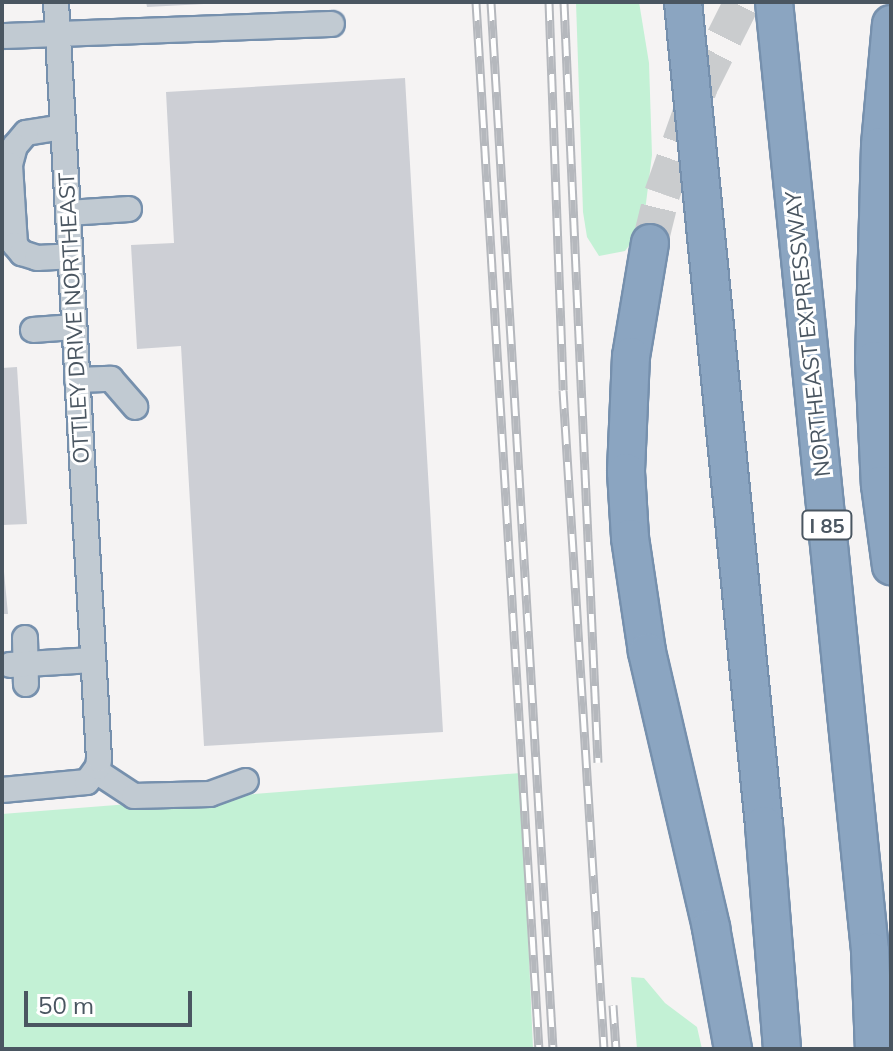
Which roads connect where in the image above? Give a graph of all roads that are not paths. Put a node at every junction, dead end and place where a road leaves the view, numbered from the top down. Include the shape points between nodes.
1 (56, 2) edge
2 (683, 2) edge
3 (774, 2) edge
4 (332, 24) dead end
5 (891, 24) edge
6 (57, 32) junction
7 (5, 36) dead end
8 (63, 127) junction
9 (129, 209) dead end
10 (68, 213) junction
11 (650, 243) tunnel mouth
12 (70, 256) junction
13 (74, 327) junction
14 (33, 330) dead end
15 (77, 380) junction
16 (135, 407) dead end
17 (891, 566) edge
18 (25, 638) dead end
19 (93, 660) junction
20 (96, 771) junction
21 (246, 781) dead end
22 (2, 790) edge
23 (733, 1049) edge
24 (782, 1049) edge
25 (874, 1049) edge

1 - 6 street, OTTLEY DRIVE NORTHEAST
2 - 24 highway
3 - 25 highway, NORTHEAST EXPRESSWAY / I 85 via 870,951
4 - 6 street
5 - 17 highway via 880,146 874,360 880,485
6 - 7 street
6 - 8 street, OTTLEY DRIVE NORTHEAST
8 - 10 street, OTTLEY DRIVE NORTHEAST
8 - 12 street via 26,133 15,146 10,165 15,245 37,258
9 - 10 street
10 - 12 street, OTTLEY DRIVE NORTHEAST
11 - 23 highway via 631,356 626,472 630,538 647,652 711,928
12 - 13 street, OTTLEY DRIVE NORTHEAST
13 - 14 street
13 - 15 street, OTTLEY DRIVE NORTHEAST
15 - 16 street via 111,379
15 - 19 street, OTTLEY DRIVE NORTHEAST
18 - 19 street via 20,671
19 - 20 street, OTTLEY DRIVE NORTHEAST
20 - 21 street via 134,796 210,794
20 - 22 street via 75,786

